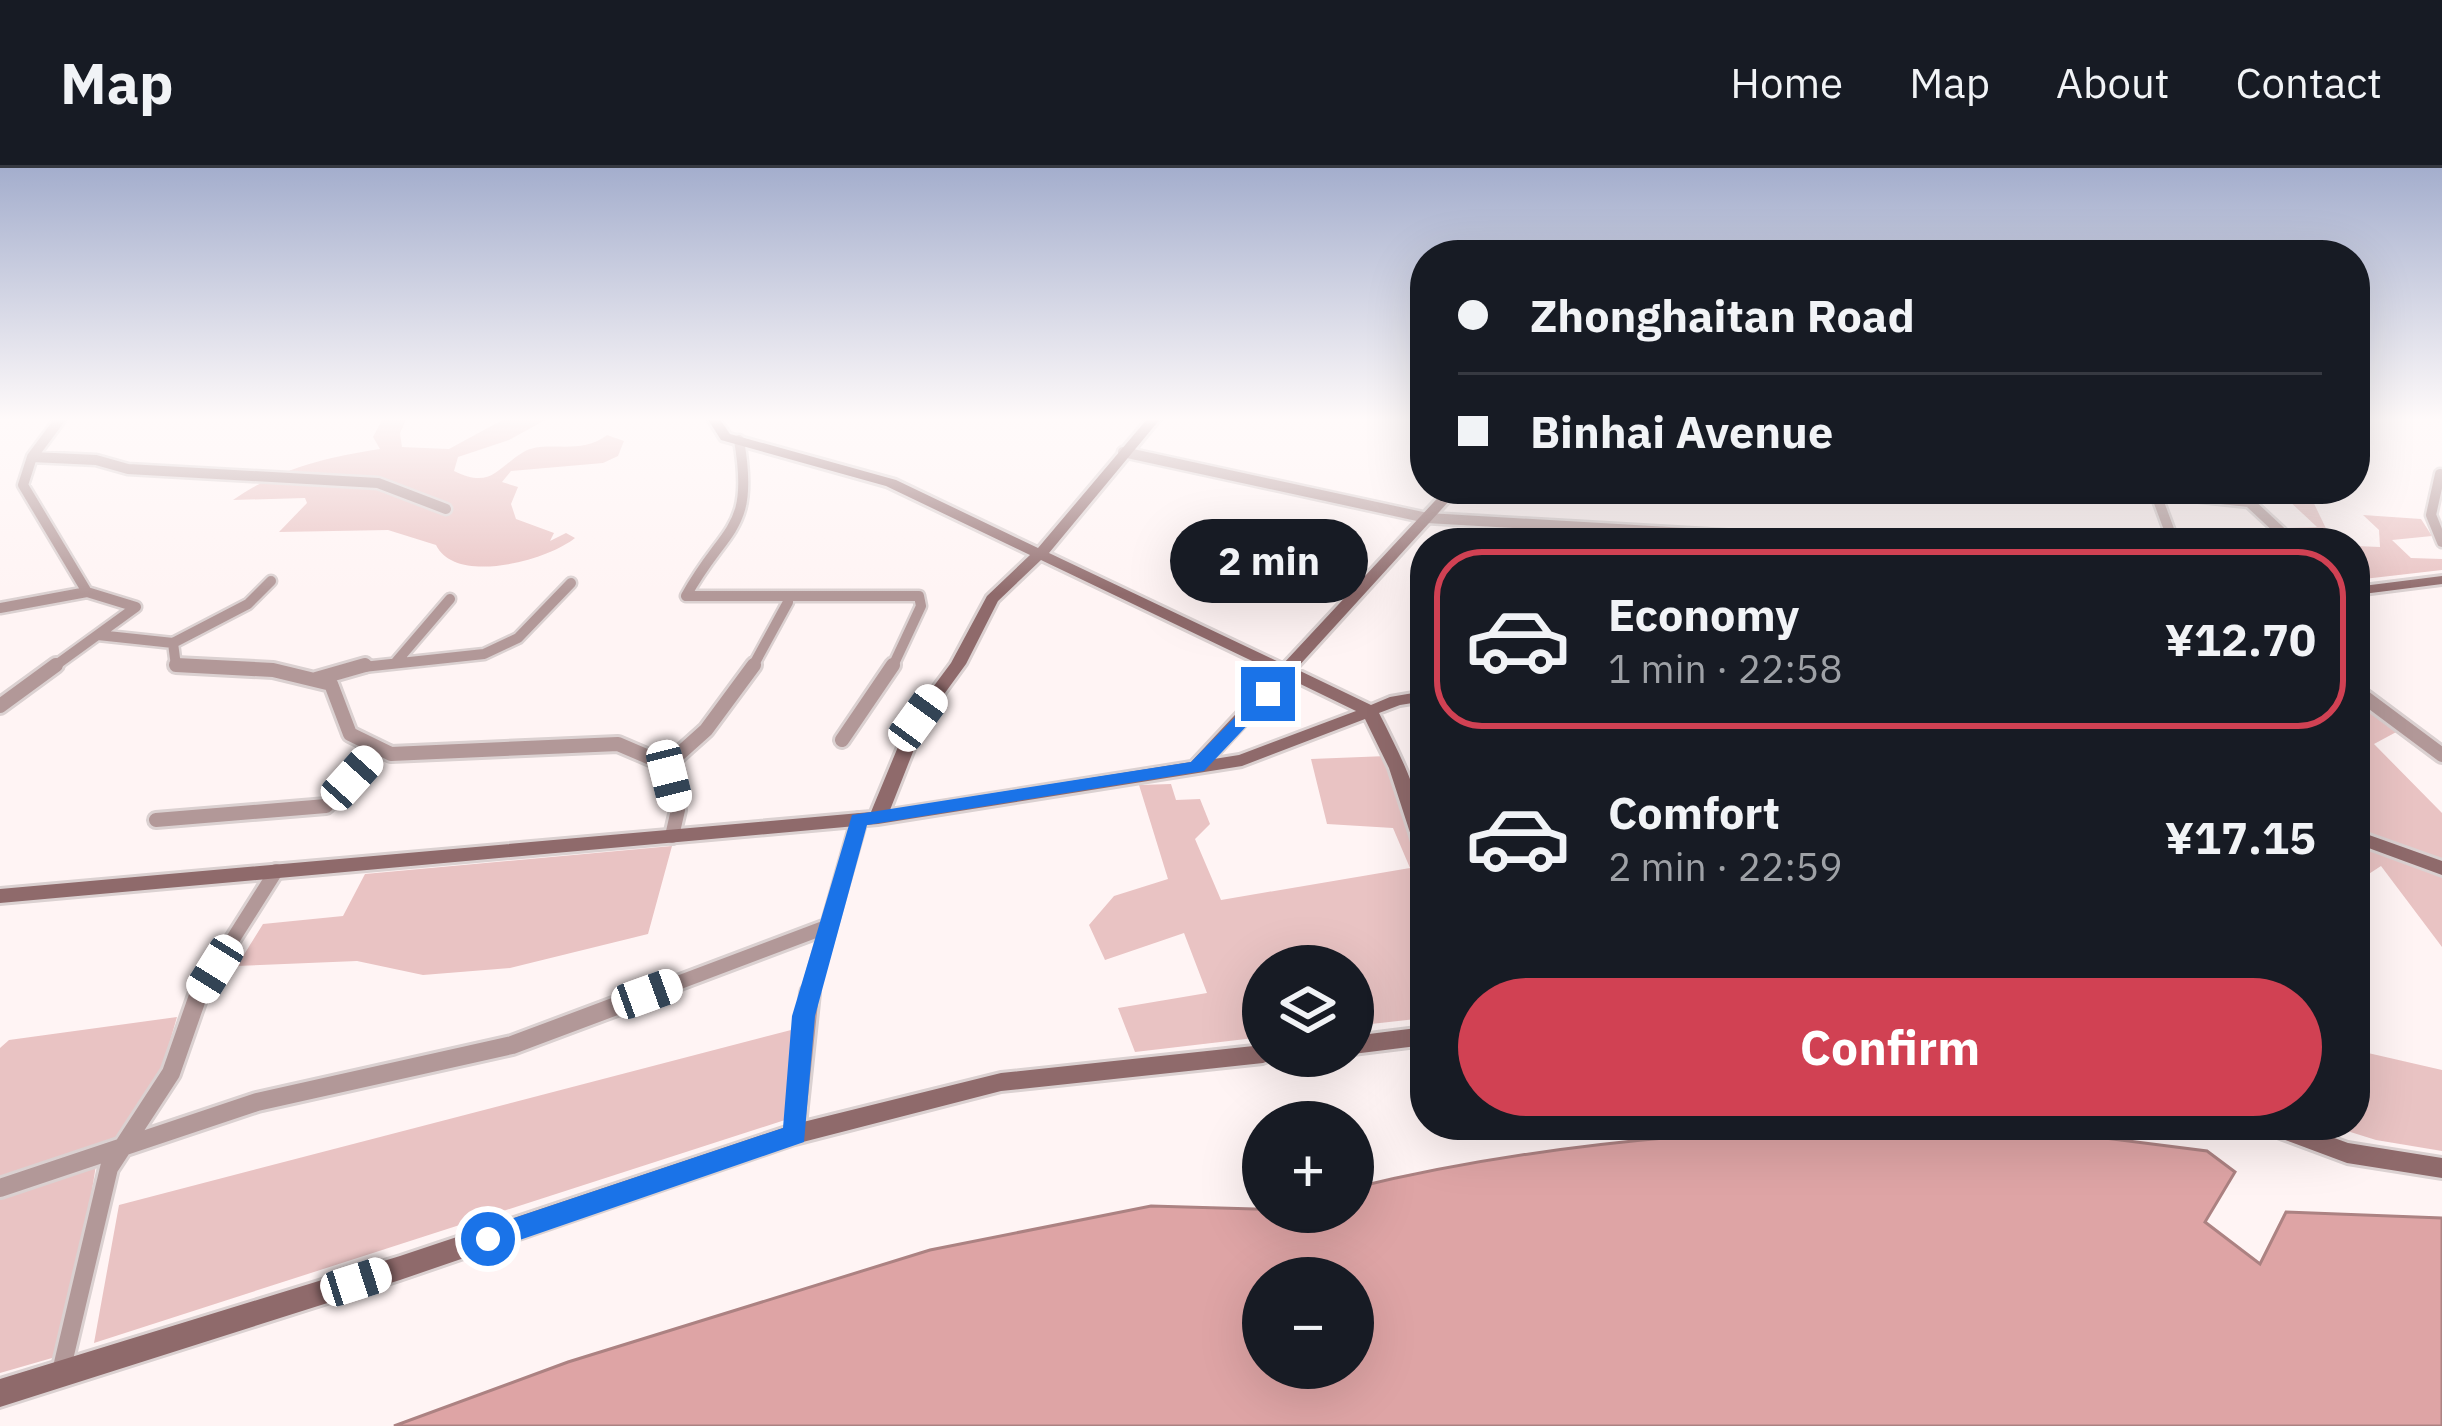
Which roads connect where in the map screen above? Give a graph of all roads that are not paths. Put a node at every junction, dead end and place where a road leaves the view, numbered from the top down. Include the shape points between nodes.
1 (25, 477) edge
2 (266, 477) edge
3 (747, 477) edge
4 (869, 477) edge
5 (1103, 477) edge
6 (1237, 477) edge
7 (2439, 502) edge
8 (1440, 504) edge
9 (2251, 504) edge
10 (446, 509) dead end
11 (1427, 518) junction
12 (1418, 528) edge
13 (1599, 528) edge
14 (2277, 528) edge
15 (1410, 537) edge
16 (2442, 542) edge
17 (1040, 554) junction
18 (2442, 580) edge
19 (271, 581) dead end
20 (571, 583) dead end
21 (2370, 589) edge
22 (87, 592) junction
23 (450, 599) dead end
24 (788, 602) dead end
25 (0, 608) edge
26 (98, 634) junction
27 (173, 643) junction
28 (397, 662) junction
29 (1291, 669) junction
30 (316, 679) junction
31 (1410, 700) edge
32 (2370, 701) edge
33 (0, 706) edge
34 (1370, 711) junction
35 (842, 740) dead end
36 (378, 749) junction
37 (2442, 755) edge
38 (667, 765) junction
39 (1197, 767) junction
40 (1410, 805) edge
41 (868, 819) junction
42 (155, 820) dead end
43 (672, 836) junction
44 (2370, 842) edge
45 (2442, 868) edge
46 (276, 871) junction
47 (0, 896) edge
48 (826, 927) junction
49 (1410, 1038) edge
50 (1374, 1042) edge
51 (1242, 1056) edge
52 (795, 1134) junction
53 (2312, 1140) edge
54 (122, 1147) junction
55 (2442, 1168) edge
56 (0, 1188) edge
57 (60, 1376) junction
58 (0, 1393) edge

1 - 22 street
2 - 10 street via 378,483
3 - 35 street via 746,516 701,563 686,596 919,596 888,676
4 - 17 main road
5 - 17 main road
6 - 11 street
7 - 16 street via 2432,524
8 - 11 main road
9 - 14 street
11 - 12 main road
11 - 13 street
15 - 29 main road
17 - 29 main road
17 - 41 main road via 992,599 918,718
18 - 21 main road
19 - 27 street via 248,604
20 - 28 street via 518,638 484,654
22 - 25 street
22 - 26 street via 136,607
23 - 28 street
24 - 38 street via 751,677
26 - 27 street
26 - 33 street
27 - 30 street via 176,665
28 - 30 street
29 - 34 main road
29 - 39 main road
30 - 36 street via 331,684 350,734
31 - 34 main road
32 - 37 street
34 - 39 main road via 1242,760
34 - 40 main road
36 - 38 street via 456,755 618,744
36 - 42 street via 326,806
38 - 43 street via 678,810
39 - 41 main road
41 - 43 main road
41 - 48 street
43 - 46 main road
44 - 45 main road
46 - 47 main road
46 - 54 street via 194,1001 170,1073
48 - 52 street via 803,1016
48 - 54 street via 512,1045 257,1102
49 - 50 main road
51 - 52 main road via 1000,1082
52 - 57 main road
53 - 55 main road
54 - 56 street
54 - 57 street via 109,1168
57 - 58 main road

